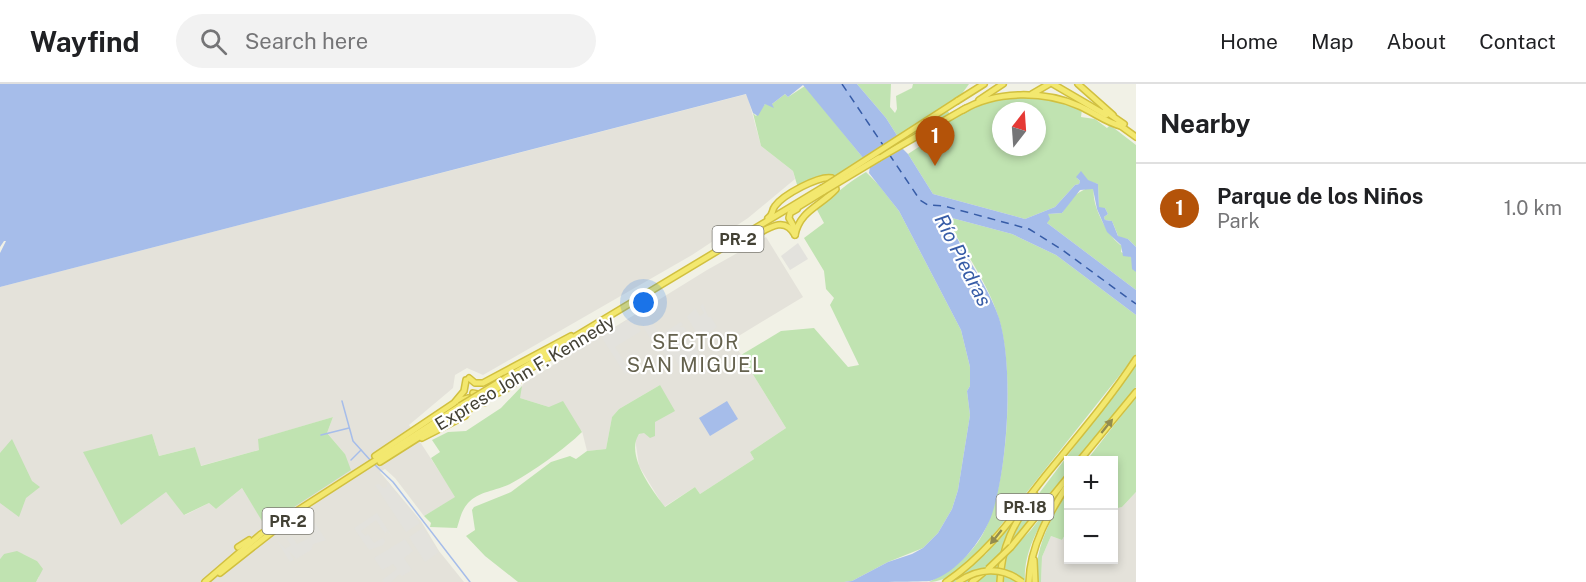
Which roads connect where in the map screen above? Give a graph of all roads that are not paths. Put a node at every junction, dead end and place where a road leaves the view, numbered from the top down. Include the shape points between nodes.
1 (972, 84) edge
2 (984, 84) edge
3 (1003, 84) edge
4 (1054, 84) edge
5 (1078, 84) edge
6 (1027, 96) junction
7 (957, 101) junction
8 (963, 110) junction
9 (1116, 118) junction
10 (1121, 126) junction
11 (1136, 135) edge
12 (823, 189) junction
13 (800, 206) junction
14 (775, 207) junction
15 (786, 210) junction
16 (800, 222) junction
17 (790, 223) junction
18 (754, 230) junction
19 (796, 233) junction
20 (738, 243) junction
21 (602, 322) junction
22 (1135, 361) edge
23 (519, 364) junction
24 (491, 379) junction
25 (510, 381) junction
26 (1136, 392) edge
27 (478, 398) junction
28 (454, 403) junction
29 (442, 411) junction
30 (460, 418) junction
31 (1074, 444) junction
32 (1085, 456) edge
33 (379, 460) junction
34 (369, 465) junction
35 (1064, 482) edge
36 (1064, 492) edge
37 (288, 516) junction
38 (1036, 545) junction
39 (238, 547) dead end
40 (957, 579) edge
41 (210, 581) edge
42 (940, 582) edge
43 (946, 582) edge
44 (972, 582) edge
45 (1000, 582) edge
46 (1022, 582) edge
47 (1029, 582) edge
48 (1035, 582) edge

1 - 7 highway
2 - 7 highway, Expreso John F. Kennedy / PR-2
3 - 8 highway, Expreso John F. Kennedy / PR-2
4 - 6 highway
4 - 9 highway
4 - 10 highway
5 - 9 highway
6 - 8 highway via 989,99
6 - 10 highway via 1060,99
7 - 12 highway, Expreso John F. Kennedy / PR-2, bridge
8 - 12 highway, Expreso John F. Kennedy / PR-2, bridge
9 - 11 highway
10 - 11 highway
12 - 13 highway, Expreso John F. Kennedy / PR-2
12 - 15 highway, Expreso John F. Kennedy / PR-2
13 - 17 highway via 790,213
13 - 20 highway, Expreso John F. Kennedy / PR-2
14 - 15 highway via 778,212
14 - 16 highway via 813,181 832,178 837,186 834,192 810,208
14 - 18 highway via 772,215
15 - 18 highway, Expreso John F. Kennedy / PR-2
16 - 17 highway
16 - 19 highway
17 - 19 highway
18 - 21 highway, Expreso John F. Kennedy / PR-2
19 - 20 highway via 777,224
20 - 25 highway, Expreso John F. Kennedy / PR-2
21 - 23 highway
21 - 25 highway, Expreso John F. Kennedy / PR-2
22 - 31 highway
23 - 24 highway
23 - 25 highway via 501,376 499,382 505,388
24 - 27 highway
24 - 28 highway via 478,383 467,379 464,391
25 - 27 highway via 499,395
25 - 33 highway, Expreso John F. Kennedy / PR-2, bridge
32 -> 26 highway
27 - 28 highway
27 - 30 highway
28 - 29 highway
29 - 30 highway via 462,403 467,408
29 - 33 highway
30 - 33 highway via 389,459
31 -> 40 highway
31 - 45 highway, PR-18 via 1013,526 1003,554
33 - 34 highway, Expreso John F. Kennedy / PR-2
34 - 37 highway, Expreso John F. Kennedy / PR-2
34 - 41 highway, Expreso John F. Kennedy / PR-2 via 263,538
35 - 44 highway, bridge via 1011,548
36 - 38 highway, PR-18
37 - 39 highway
37 - 41 highway, Expreso John F. Kennedy / PR-2 via 241,550
38 - 47 highway, PR-18
38 - 48 highway
40 - 42 highway
40 - 43 highway
40 - 46 highway, bridge via 991,570

